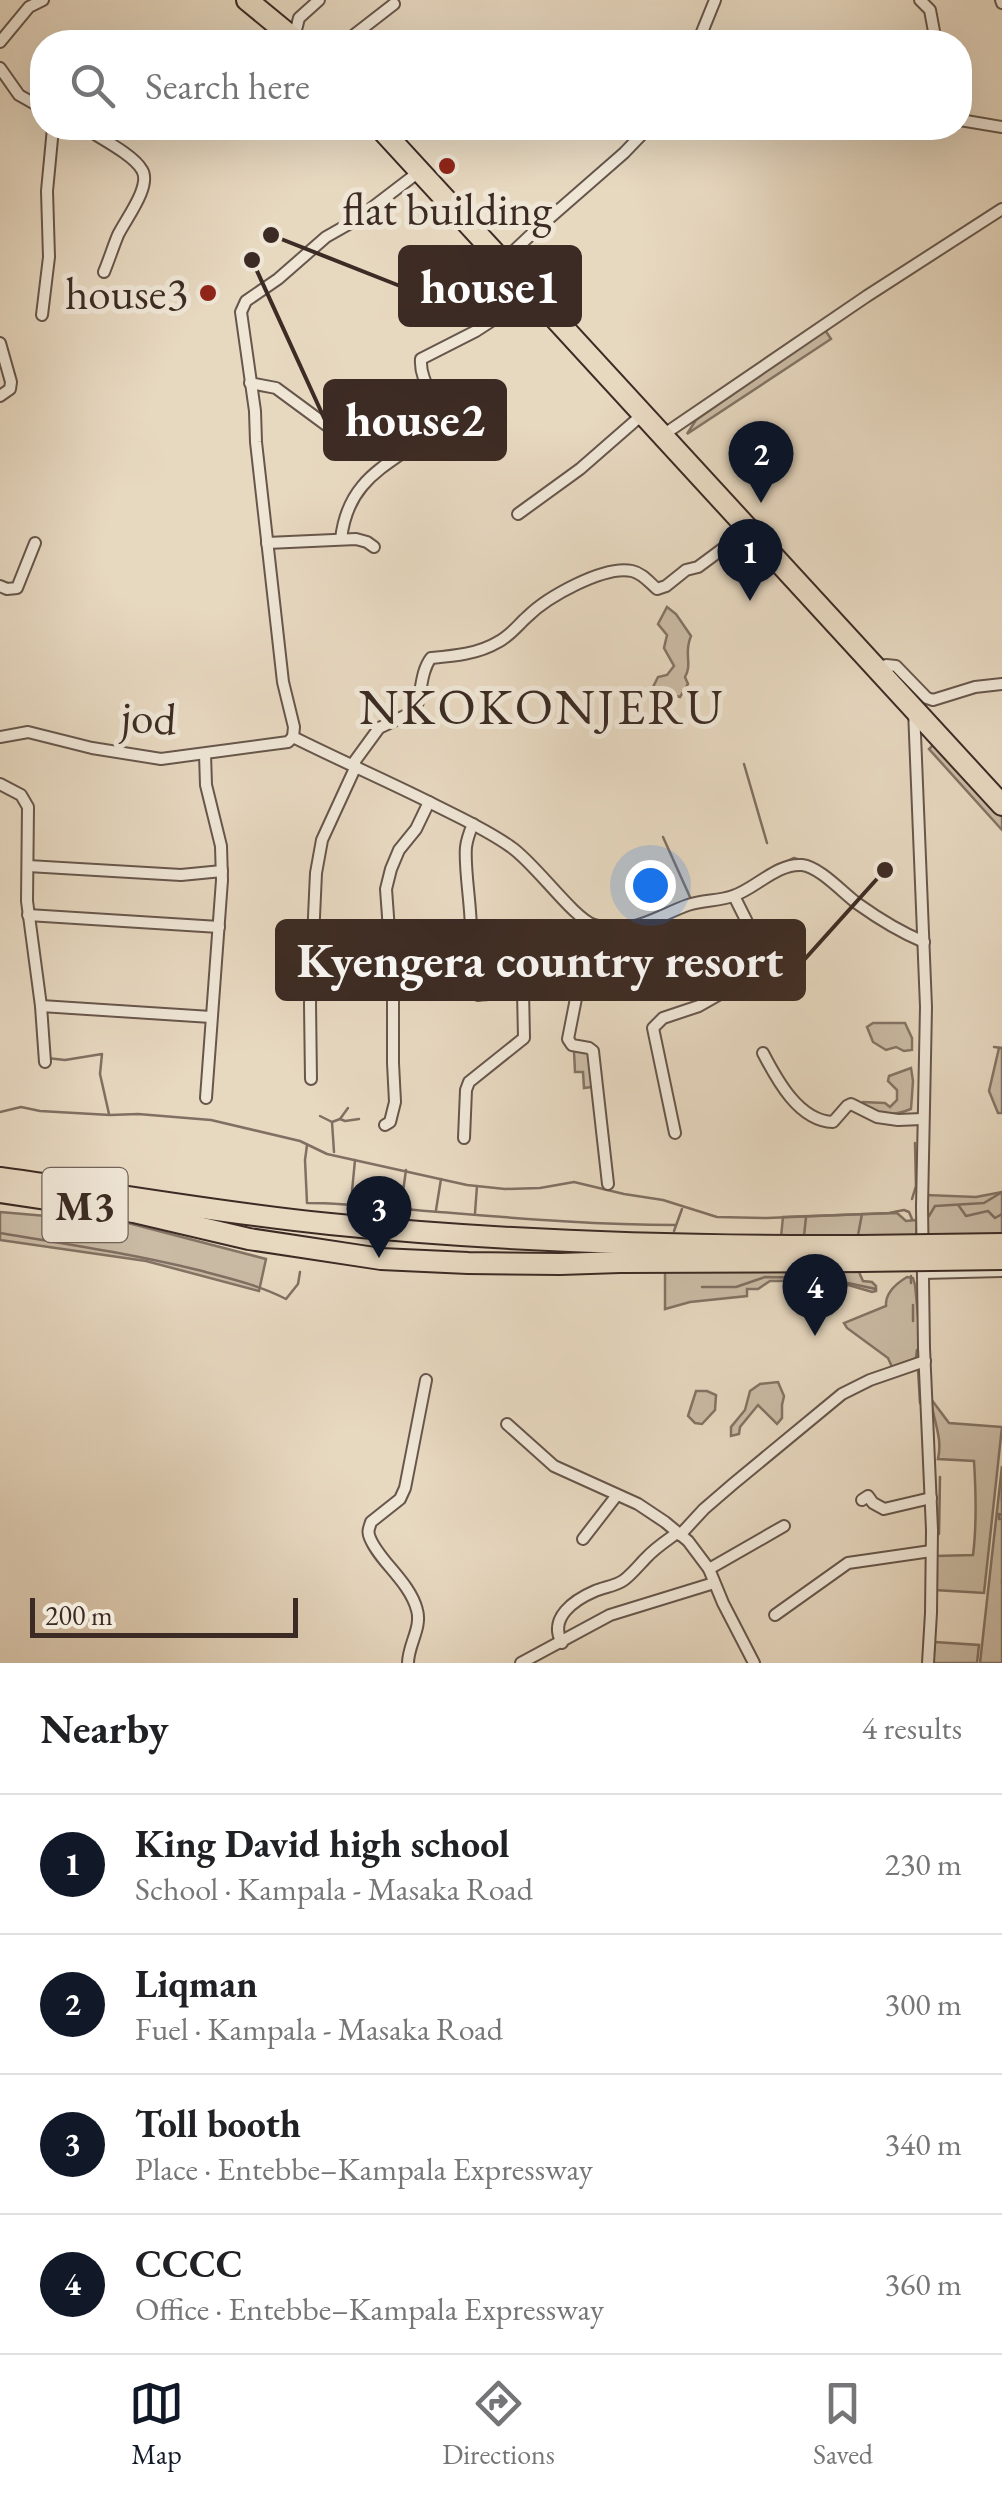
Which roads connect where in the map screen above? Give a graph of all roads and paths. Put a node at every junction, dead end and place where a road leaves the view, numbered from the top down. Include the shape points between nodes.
1 (43, 0) edge
2 (247, 0) edge
3 (319, 0) edge
4 (715, 0) edge
5 (920, 0) edge
6 (394, 4) dead end
7 (283, 30) edge
8 (297, 30) edge
9 (361, 30) edge
10 (703, 30) edge
11 (934, 30) edge
12 (0, 42) edge
13 (0, 68) edge
14 (30, 101) edge
15 (972, 122) edge
16 (1002, 127) edge
17 (52, 140) edge
18 (103, 140) edge
19 (391, 140) edge
20 (637, 140) edge
21 (420, 171) junction
22 (1002, 209) edge
23 (502, 262) junction
24 (104, 272) dead end
25 (534, 294) junction
26 (42, 315) dead end
27 (0, 343) edge
28 (250, 383) junction
29 (0, 396) edge
30 (643, 414) junction
31 (334, 430) dead end
32 (663, 434) junction
33 (518, 514) dead end
34 (751, 532) junction
35 (341, 538) junction
36 (35, 543) dead end
37 (267, 543) junction
38 (374, 548) dead end
39 (0, 586) edge
40 (577, 590) dead end
41 (876, 669) junction
42 (1002, 684) edge
43 (914, 707) junction
44 (293, 737) junction
45 (0, 738) edge
46 (205, 754) junction
47 (354, 766) junction
48 (0, 784) edge
49 (429, 802) junction
50 (1002, 804) edge
51 (473, 824) junction
52 (28, 866) junction
53 (222, 870) junction
54 (734, 896) junction
55 (28, 915) junction
56 (641, 926) junction
57 (219, 928) junction
58 (924, 942) junction
59 (580, 973) junction
60 (523, 991) junction
61 (41, 1006) junction
62 (211, 1017) junction
63 (763, 1053) dead end
64 (45, 1062) dead end
65 (311, 1080) dead end
66 (206, 1098) dead end
67 (922, 1118) junction
68 (384, 1125) dead end
69 (675, 1133) dead end
70 (464, 1138) dead end
71 (0, 1178) edge
72 (608, 1184) dead end
73 (0, 1192) edge
74 (1002, 1244) edge
75 (860, 1254) junction
76 (1002, 1259) edge
77 (1002, 1271) edge
78 (922, 1273) junction
79 (925, 1361) junction
80 (426, 1380) dead end
81 (507, 1424) dead end
82 (617, 1495) junction
83 (932, 1498) junction
84 (862, 1500) dead end
85 (784, 1526) dead end
86 (678, 1534) junction
87 (582, 1539) dead end
88 (931, 1551) junction
89 (709, 1569) junction
90 (714, 1583) junction
91 (775, 1616) dead end
92 (562, 1642) junction
93 (408, 1663) edge
94 (521, 1663) edge
95 (754, 1663) edge
96 (928, 1663) edge

1 - 12 street
2 - 7 highway
3 - 8 street via 299,18
4 - 10 street
5 - 11 street
6 - 9 street
13 - 14 street
15 - 16 street
17 - 26 street
18 - 24 street via 128,156 144,179
19 - 21 highway
20 - 23 street
21 - 23 highway
21 - 28 street via 246,301 241,312
22 - 32 street
23 - 25 highway
25 - 30 highway
25 - 35 street via 421,360 442,422 358,488
27 - 29 street via 11,382
28 - 31 street via 276,388
28 - 37 street
30 - 32 highway
30 - 33 street
32 - 34 highway
34 - 40 street via 662,592 626,574
34 - 41 highway
34 - 47 street via 666,586 657,589 637,572 608,573 552,599 494,645 431,658 415,712 379,728
35 - 37 street
35 - 38 street
36 - 39 street via 17,588
37 - 44 street
41 - 42 street via 896,666 930,700
41 - 43 highway
43 - 50 highway
43 - 58 street
44 - 46 street, jod
44 - 47 street
45 - 46 street, jod via 28,732 161,760
46 - 53 street
47 - 49 street
47 - 65 street via 322,840 316,874
48 - 52 street via 28,806
49 - 51 street
49 - 68 street via 399,850 386,889 395,1102
51 - 56 street via 536,868 592,925
51 - 60 street via 466,851 471,940 464,968 478,995
52 - 53 street via 181,875
52 - 55 street
53 - 57 street
54 - 56 street via 684,906
54 - 58 street via 787,867 804,865 896,930
54 - 69 street via 764,966 653,1028
55 - 57 street
55 - 61 street
56 - 59 street
57 - 62 street
58 - 67 street
59 - 60 street
59 - 72 street via 568,1039 593,1052
60 - 70 street via 524,1038 469,1082
61 - 62 street
61 - 64 street
62 - 66 street
63 - 67 street via 802,1110 826,1122 851,1104 877,1117
67 - 78 street
71 - 75 highway, M3 via 332,1224 517,1240
73 - 75 highway, M3 via 382,1259 560,1264
74 - 75 highway, M3, bridge
75 - 76 highway, M3, bridge
77 - 78 street
78 - 79 street
79 - 83 street
79 - 86 street via 842,1394
80 - 93 street via 406,1488 368,1528 418,1611
81 - 82 street via 554,1466
82 - 86 street
82 - 87 street
83 - 84 street via 884,1510 868,1496
83 - 88 street
85 - 89 street
86 - 89 street
86 - 92 street via 622,1582 576,1600 558,1625
88 - 91 street via 848,1563
88 - 96 street
89 - 90 street
90 - 92 street via 610,1615
90 - 95 street
92 - 94 street

